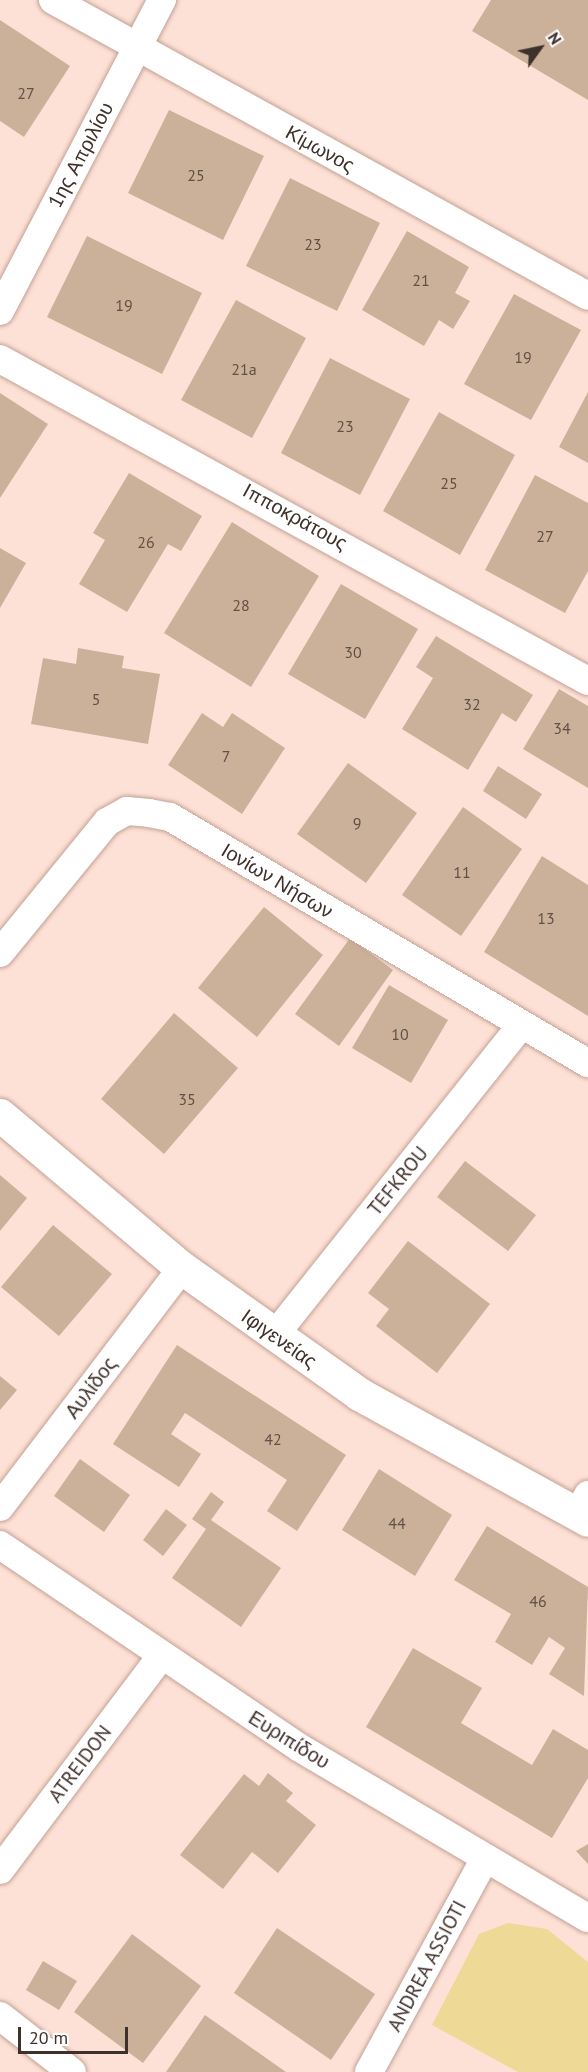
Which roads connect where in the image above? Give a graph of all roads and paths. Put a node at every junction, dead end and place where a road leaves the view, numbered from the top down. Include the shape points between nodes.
1 (53, 0) edge
2 (162, 0) edge
3 (137, 48) junction
4 (588, 296) edge
5 (0, 311) edge
6 (0, 359) edge
7 (588, 681) edge
8 (0, 953) edge
9 (521, 1025) junction
10 (588, 1063) edge
11 (0, 1115) edge
12 (182, 1268) junction
13 (274, 1336) junction
14 (0, 1507) edge
15 (584, 1510) edge
16 (0, 1545) edge
17 (160, 1658) junction
18 (484, 1860) junction
19 (0, 1870) edge
20 (588, 1918) edge
21 (0, 2016) edge
22 (72, 2072) edge
23 (369, 2072) edge

1 - 3 street, Κίμωνος
2 - 3 street, 1ης Απριλίου
3 - 4 street, Κίμωνος
3 - 5 street, 1ης Απριλίου
6 - 7 street, Ιπποκράτους
8 - 9 street, Ιονίων Νήσων via 107,822 127,811 149,813 170,817
9 - 10 street, Ιονίων Νήσων
9 - 13 street, TEFKROU
11 - 12 street, Ιφιγενείας
12 - 13 street, Ιφιγενείας
12 - 14 street, Αυλίδος
13 - 15 street, Ιφιγενείας via 436,1441
16 - 17 street, Ευριπίδου
17 - 18 street, Ευριπίδου
17 - 19 street, ATREIDON
18 - 20 street, Ευριπίδου
18 - 23 street, ANDREA ASSIOTI
21 - 22 street

